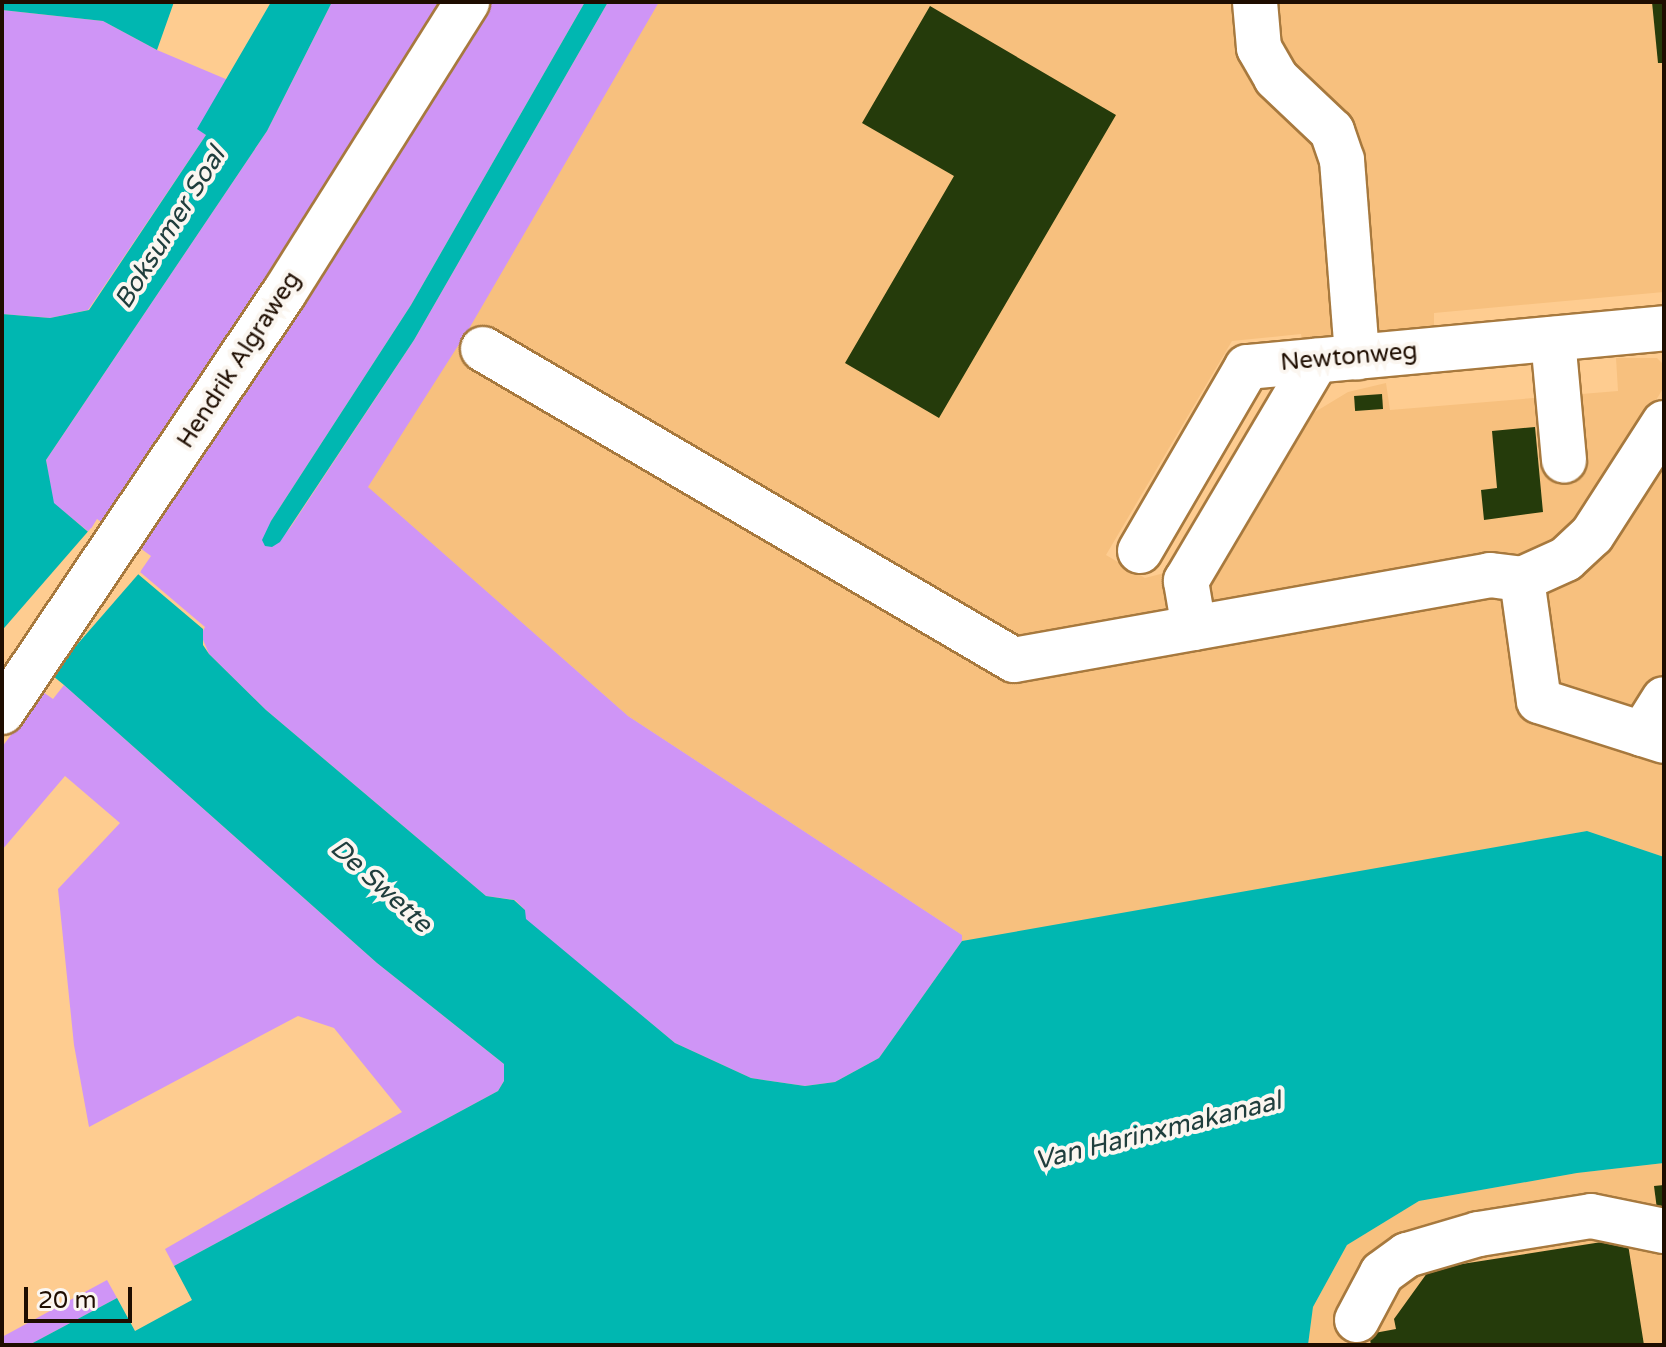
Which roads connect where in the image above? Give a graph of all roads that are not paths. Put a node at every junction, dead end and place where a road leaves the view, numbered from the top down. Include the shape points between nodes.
1 (467, 2) edge
2 (1255, 2) edge
3 (1664, 328) edge
4 (1553, 339) junction
5 (483, 349) dead end
6 (1336, 359) junction
7 (1664, 423) edge
8 (1564, 461) dead end
9 (1140, 551) dead end
10 (1522, 579) junction
11 (1194, 628) junction
12 (14, 696) edge
13 (1657, 725) edge
14 (1664, 1231) edge
15 (1357, 1320) dead end

1 - 12 street, Hendrik Algraweg via 284,293
2 - 6 street via 1259,48 1276,78 1332,131 1342,160
3 - 4 street, Newtonweg
4 - 6 street, Newtonweg
4 - 8 street
5 - 11 street via 1014,660
6 - 9 street, Newtonweg via 1247,367
6 - 11 street via 1186,581
7 - 10 street via 1592,535 1566,559
10 - 11 street via 1490,575
10 - 13 street via 1539,701
14 - 15 street via 1591,1216 1436,1246 1407,1255 1382,1273

